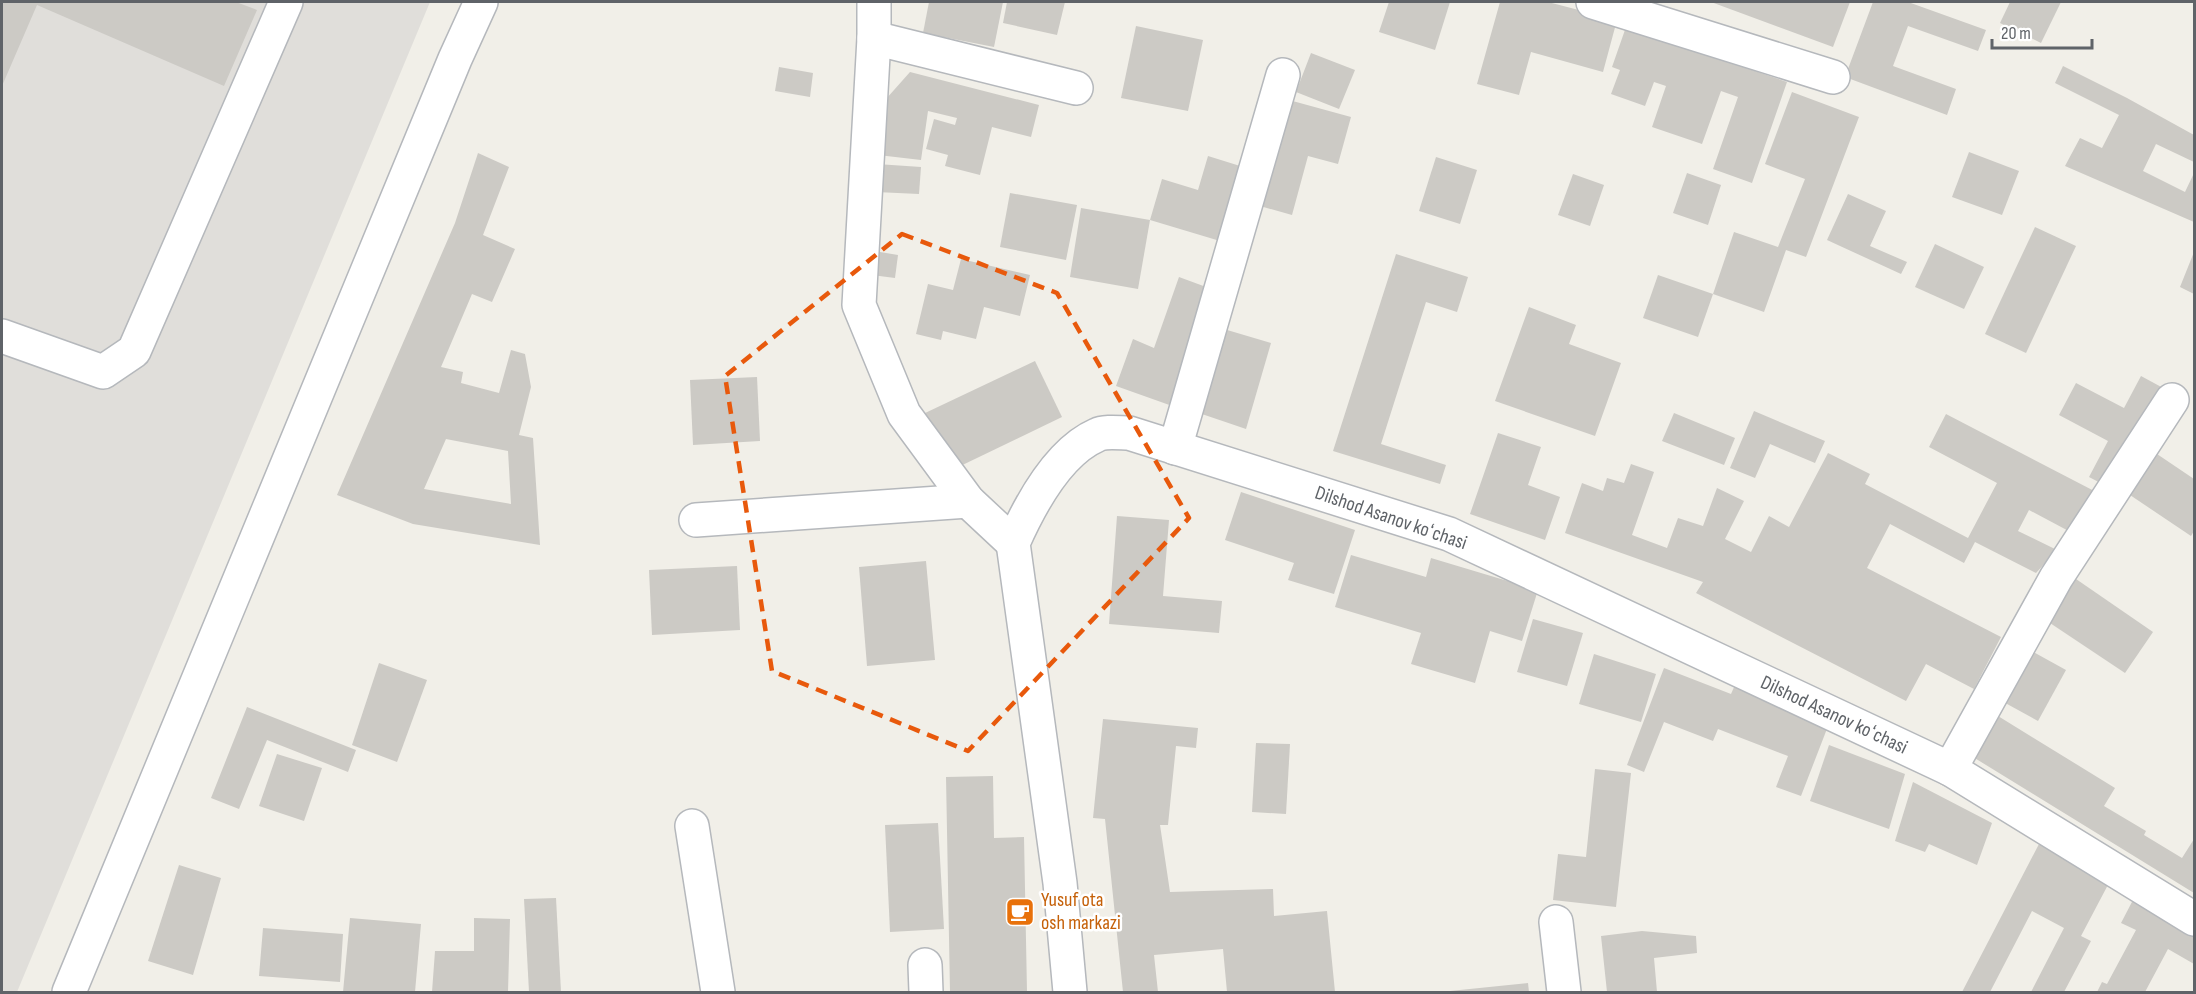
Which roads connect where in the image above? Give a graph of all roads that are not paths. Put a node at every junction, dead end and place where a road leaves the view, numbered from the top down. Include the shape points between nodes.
1 (286, 2) edge
2 (481, 2) edge
3 (874, 2) edge
4 (1593, 2) edge
5 (874, 38) junction
6 (1283, 75) dead end
7 (1833, 77) dead end
8 (1076, 88) dead end
9 (2, 336) edge
10 (2172, 400) dead end
11 (1175, 448) junction
12 (968, 501) junction
13 (696, 520) dead end
14 (1013, 543) junction
15 (1950, 770) junction
16 (692, 826) dead end
17 (2194, 919) edge
18 (1556, 922) dead end
19 (69, 993) edge
20 (718, 993) edge
21 (1070, 993) edge
22 (1564, 993) edge

1 - 9 street via 134,351 103,372
2 - 19 street
3 - 5 street
4 - 7 street
5 - 8 street
5 - 12 street via 859,305 904,414
6 - 11 street
10 - 15 street via 2056,578
11 - 14 street, Dilshod Asanov koʻchasi via 1129,433 1098,434 1058,468 1029,508
11 - 15 street, Dilshod Asanov koʻchasi via 1449,534
12 - 13 street
12 - 14 street
14 - 21 street via 1060,883
15 - 17 street, Dilshod Asanov koʻchasi
16 - 20 street
18 - 22 street

